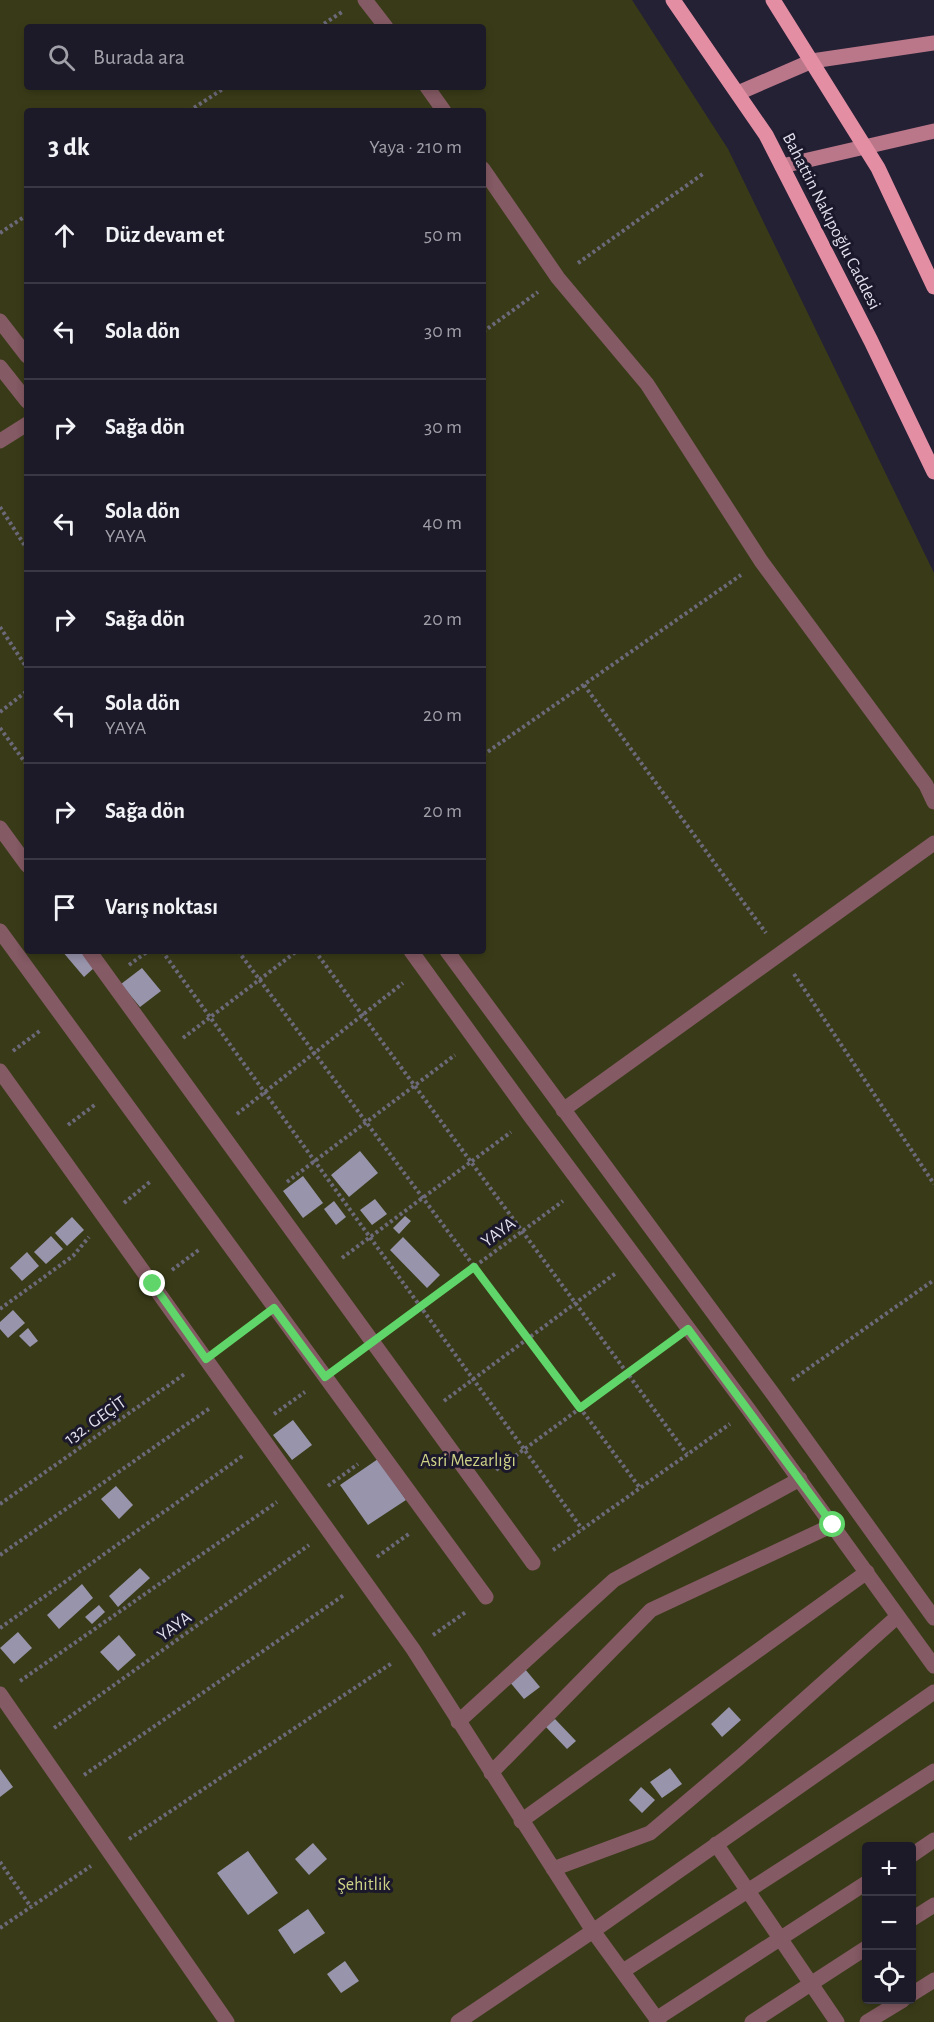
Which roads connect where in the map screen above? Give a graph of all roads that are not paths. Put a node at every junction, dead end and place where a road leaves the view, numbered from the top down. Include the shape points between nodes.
1 (365, 0) edge
2 (673, 0) edge
3 (773, 0) edge
4 (384, 24) edge
5 (934, 44) edge
6 (812, 61) junction
7 (429, 90) edge
8 (738, 93) junction
9 (442, 108) edge
10 (934, 132) edge
11 (865, 147) junction
12 (782, 166) junction
13 (486, 173) edge
14 (934, 287) edge
15 (0, 321) edge
16 (24, 352) edge
17 (0, 367) edge
18 (24, 397) edge
19 (24, 426) edge
20 (0, 441) edge
21 (934, 472) edge
22 (934, 802) edge
23 (0, 828) edge
24 (934, 843) edge
25 (24, 861) edge
26 (0, 931) edge
27 (91, 954) edge
28 (413, 954) edge
29 (449, 954) edge
30 (0, 1071) edge
31 (563, 1110) junction
32 (800, 1479) junction
33 (833, 1525) junction
34 (533, 1563) dead end
35 (867, 1572) junction
36 (486, 1597) dead end
37 (898, 1616) junction
38 (934, 1618) edge
39 (934, 1666) edge
40 (934, 1692) edge
41 (0, 1695) edge
42 (458, 1722) junction
43 (934, 1771) edge
44 (491, 1773) junction
45 (521, 1821) junction
46 (934, 1840) edge
47 (716, 1844) junction
48 (916, 1852) edge
49 (553, 1869) junction
50 (862, 1886) edge
51 (747, 1891) junction
52 (934, 1905) edge
53 (916, 1916) edge
54 (593, 1931) junction
55 (779, 1939) junction
56 (864, 1950) edge
57 (623, 1971) junction
58 (934, 1980) edge
59 (810, 1984) junction
60 (916, 1991) edge
61 (896, 2004) edge
62 (658, 2020) edge
63 (227, 2022) edge
64 (458, 2022) edge
65 (752, 2022) edge
66 (837, 2022) edge
67 (867, 2022) edge

1 - 4 street
2 - 8 main road, Bahattin Nakıpoğlu Caddesi
3 - 6 main road
5 - 6 main road
6 - 8 main road
6 - 11 main road
7 - 9 street
8 - 12 main road, Bahattin Nakıpoğlu Caddesi
10 - 11 main road
11 - 12 main road
11 - 14 main road
12 - 21 main road, Bahattin Nakıpoğlu Caddesi
13 - 22 street via 558,278 647,384 761,561 926,785
15 - 16 street
17 - 18 street
19 - 20 street
23 - 25 street
24 - 31 street
26 - 36 street
27 - 34 street
28 - 32 street
29 - 31 street
30 - 42 street via 413,1649
31 - 38 street
32 - 33 street
32 - 42 street via 614,1580
33 - 35 street
33 - 44 street via 651,1610
35 - 37 street
35 - 45 street
37 - 39 street
37 - 49 street via 650,1833
40 - 47 street
41 - 63 street
42 - 44 street
43 - 51 street
44 - 45 street
45 - 49 street
46 - 48 street
47 - 51 street
47 - 54 street
49 - 54 street
50 - 55 street
51 - 55 street
51 - 57 street
52 - 53 street
54 - 57 street
54 - 64 street
55 - 59 street
55 - 62 street
56 - 59 street
57 - 62 street
58 - 60 street
59 - 65 street
59 - 66 street
61 - 67 street

